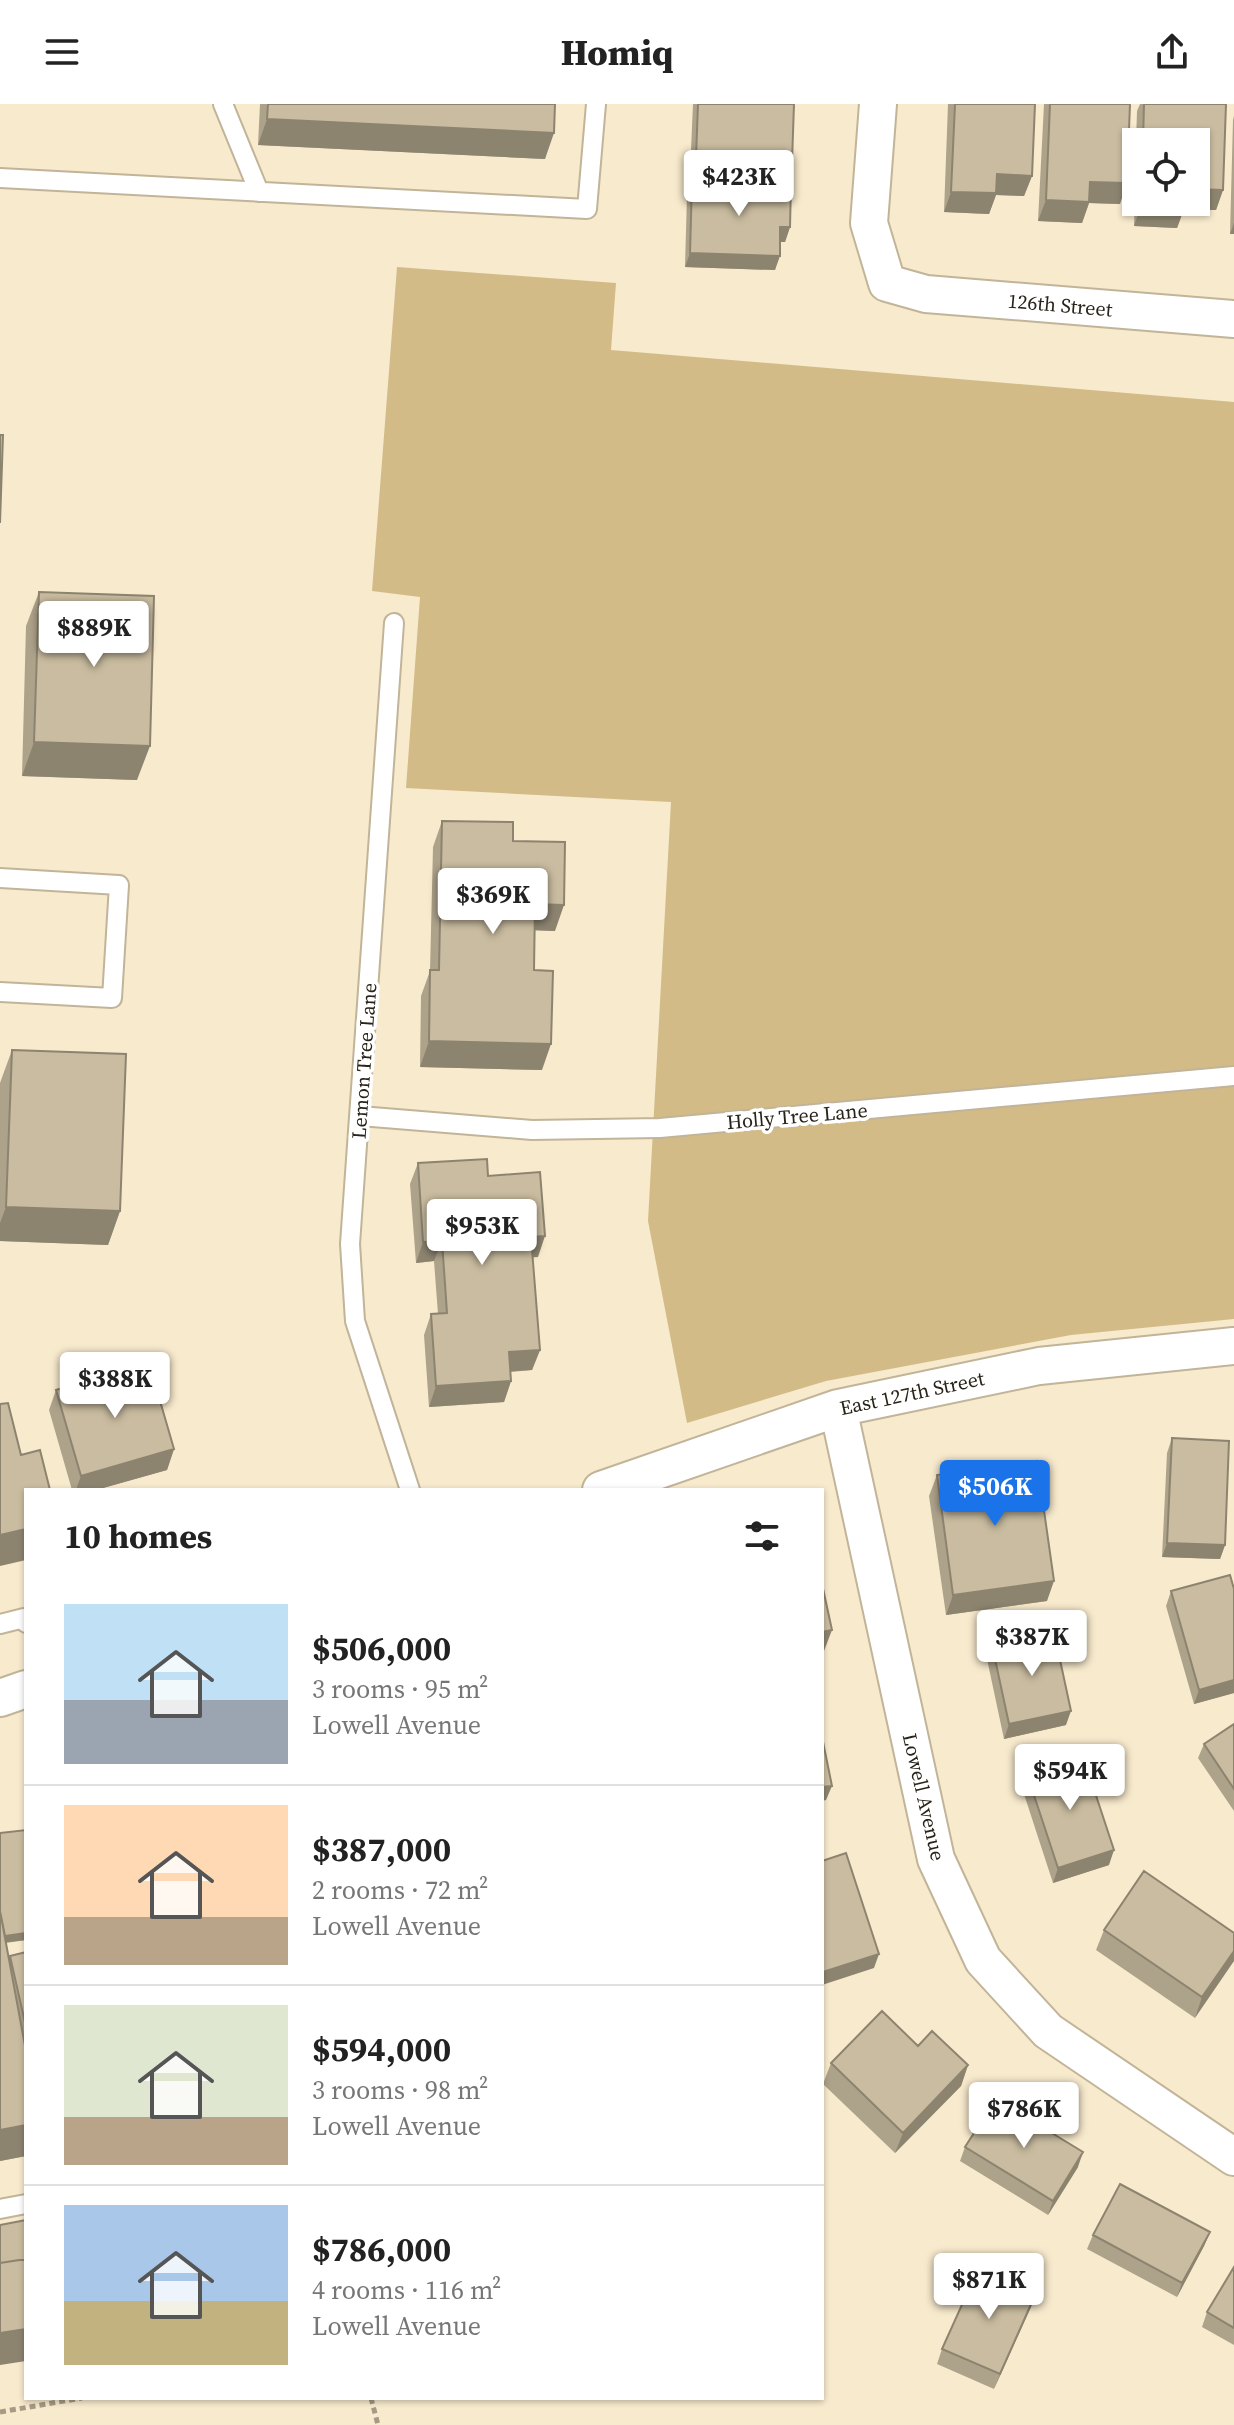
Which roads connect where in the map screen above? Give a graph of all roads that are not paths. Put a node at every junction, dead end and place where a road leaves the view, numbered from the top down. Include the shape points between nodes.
1 (223, 104) edge
2 (596, 104) edge
3 (878, 104) edge
4 (0, 178) edge
5 (259, 192) junction
6 (1234, 319) edge
7 (394, 623) dead end
8 (0, 878) edge
9 (0, 992) edge
10 (1234, 1076) edge
11 (360, 1116) junction
12 (1234, 1346) edge
13 (838, 1408) junction
14 (409, 1488) edge
15 (607, 1488) edge
16 (24, 1618) edge
17 (0, 1624) edge
18 (24, 1690) edge
19 (0, 1698) edge
20 (1228, 2140) edge
21 (24, 2204) edge
22 (0, 2209) edge

1 - 5 lane
2 - 5 lane via 587,209
3 - 6 street, 126th Street via 869,223 887,283 926,294
4 - 5 lane
7 - 11 lane, Lemon Tree Lane
8 - 9 lane via 119,885 112,998
10 - 11 lane, Holly Tree Lane via 660,1128 532,1130
11 - 14 lane, Lemon Tree Lane via 350,1244 355,1321
12 - 13 street, East 127th Street via 1039,1366
13 - 15 street, East 127th Street
13 - 20 street, Lowell Avenue via 936,1859 983,1960 1048,2031
16 - 17 lane
18 - 19 street
21 - 22 lane

